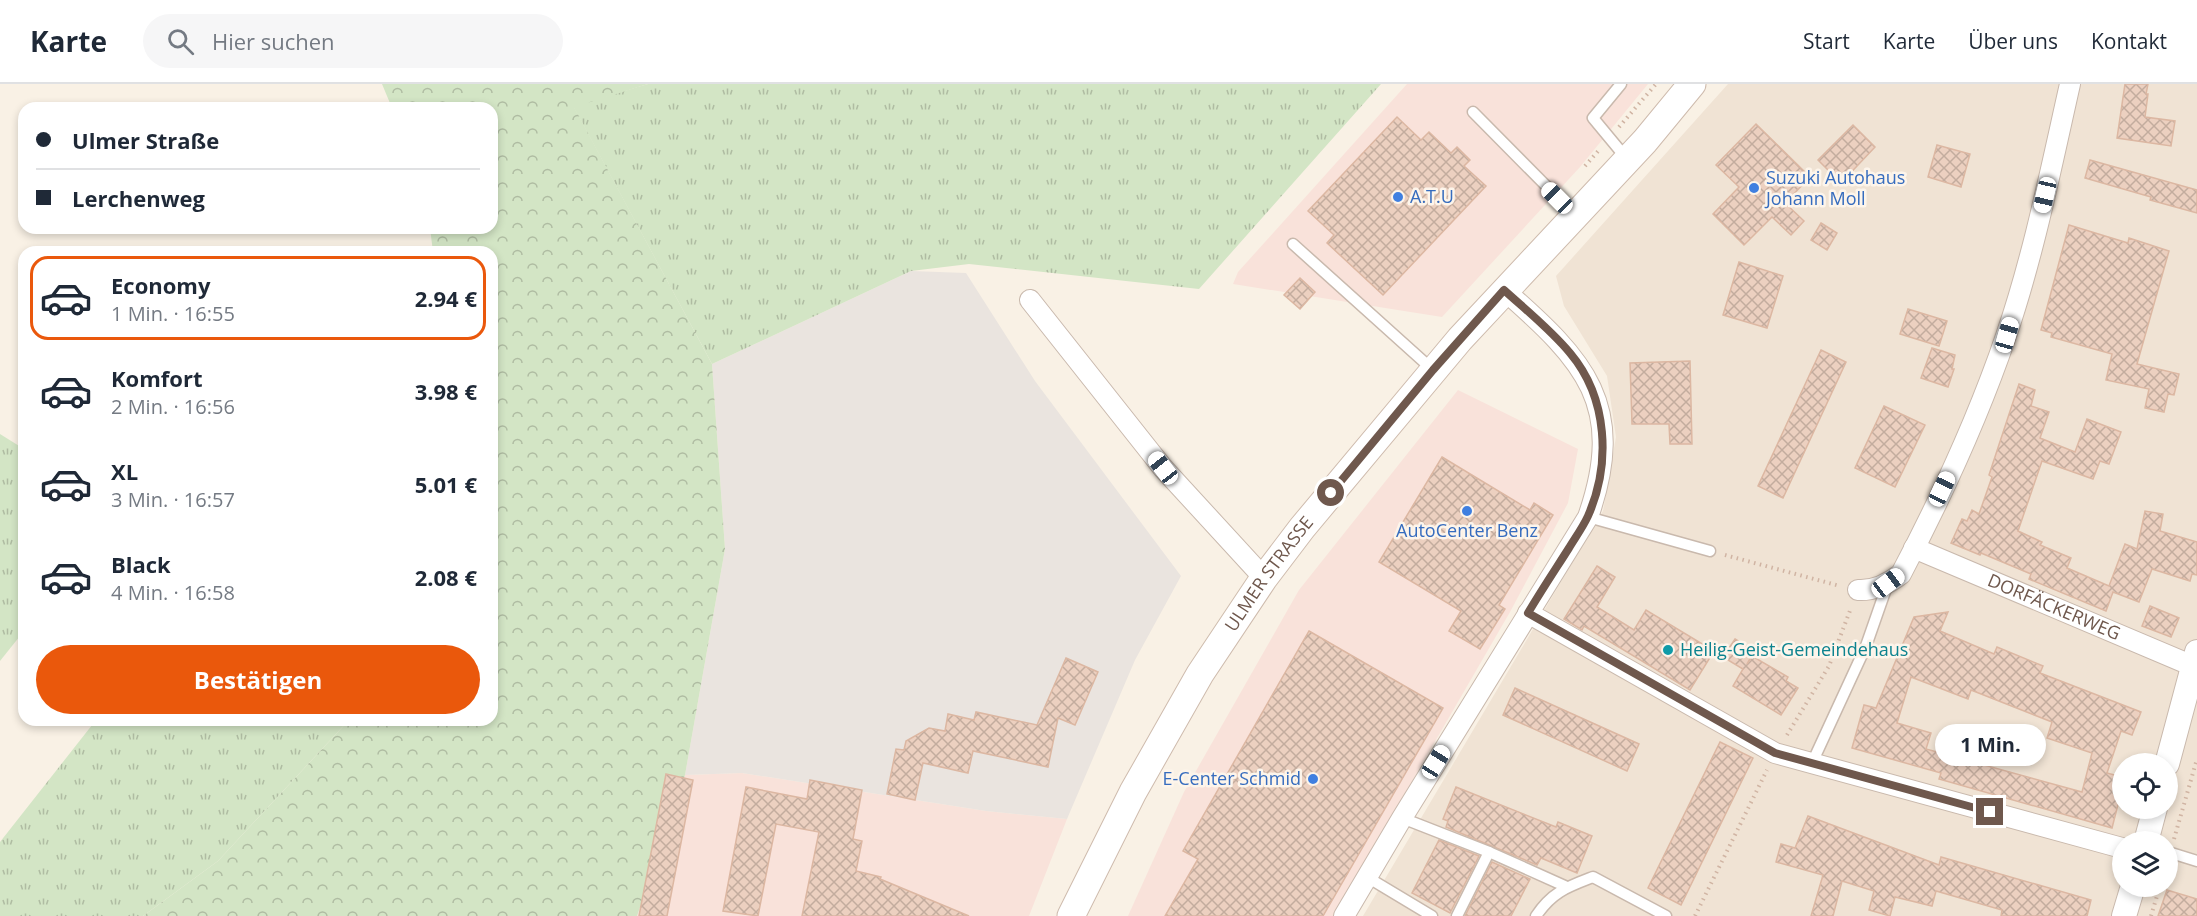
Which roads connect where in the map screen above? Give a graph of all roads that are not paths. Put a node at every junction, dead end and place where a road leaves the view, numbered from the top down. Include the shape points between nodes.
1 (1621, 84) edge
2 (1692, 84) edge
3 (2070, 84) edge
4 (1473, 112) dead end
5 (1627, 159) junction
6 (1574, 214) junction
7 (1293, 244) dead end
8 (1504, 290) junction
9 (1030, 300) dead end
10 (1433, 370) junction
11 (1588, 517) junction
12 (1914, 548) junction
13 (1710, 551) road end
14 (1264, 578) junction
15 (1888, 583) junction
16 (1858, 590) road end
17 (1528, 613) junction
18 (2196, 662) edge
19 (2170, 753) edge
20 (1812, 763) junction
21 (1402, 818) junction
22 (2112, 845) edge
23 (1489, 852) junction
24 (2178, 856) edge
25 (2197, 861) edge
26 (1367, 877) junction
27 (1567, 887) junction
28 (2130, 897) edge
29 (1071, 916) edge
30 (1344, 916) edge
31 (1432, 916) edge
32 (1457, 916) edge
33 (1536, 916) edge
34 (1665, 916) edge
35 (2124, 916) edge

1 - 5 lane via 1593,118
2 - 5 main road, ULMER STRASSE
3 - 12 street via 2040,217 2007,335 1970,430
4 - 6 lane
5 - 6 main road, ULMER STRASSE
6 - 8 main road, ULMER STRASSE
7 - 10 lane
8 - 10 main road, ULMER STRASSE
8 - 11 street via 1570,353 1595,397 1602,426 1603,461
9 - 14 street via 1163,468
10 - 14 main road, ULMER STRASSE
11 - 13 lane
11 - 17 street
12 - 15 street via 1901,574
12 - 18 street, DORFÄCKERWEG
14 - 29 main road, ULMER STRASSE via 1200,674 1133,792
15 - 16 street via 1867,591
15 - 20 lane via 1866,646
17 - 20 street via 1775,753
17 - 21 street
18 - 19 street
20 - 22 street
21 - 23 lane
21 - 26 street
23 - 27 lane
23 - 32 lane
24 - 25 lane
26 - 30 street
26 - 31 lane
27 - 33 lane via 1546,900
27 - 34 lane via 1593,877
28 - 35 street

